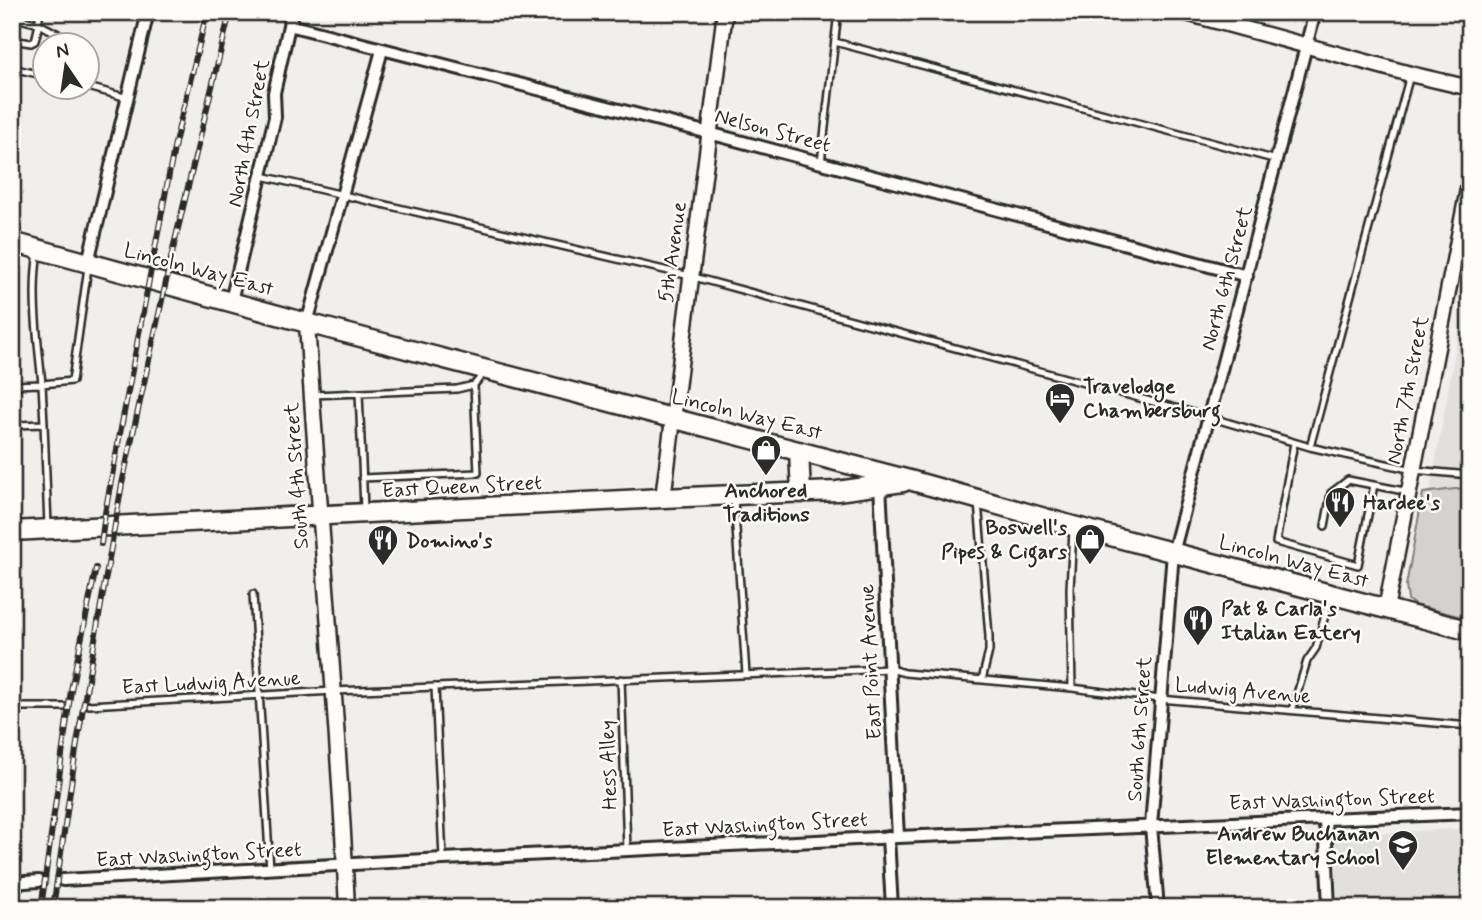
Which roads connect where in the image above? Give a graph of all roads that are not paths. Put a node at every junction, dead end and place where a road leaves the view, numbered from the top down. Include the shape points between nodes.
1 (39, 12) edge
2 (148, 12) edge
3 (292, 12) edge
4 (725, 12) edge
5 (838, 12) edge
6 (1183, 12) edge
7 (1315, 12) edge
8 (12, 17) edge
9 (39, 24) junction
10 (289, 25) junction
11 (54, 32) edge
12 (12, 40) edge
13 (835, 43) junction
14 (1306, 45) junction
15 (382, 50) junction
16 (12, 68) edge
17 (32, 73) edge
18 (1410, 74) junction
19 (1470, 88) edge
20 (102, 90) edge
21 (128, 97) junction
22 (709, 133) junction
23 (1277, 160) junction
24 (821, 163) junction
25 (262, 176) junction
26 (1470, 179) edge
27 (342, 195) junction
28 (12, 242) edge
29 (39, 249) junction
30 (1454, 260) junction
31 (88, 262) junction
32 (1470, 263) edge
33 (690, 276) junction
34 (1247, 276) junction
35 (231, 301) junction
36 (307, 323) junction
37 (488, 369) junction
38 (42, 384) junction
39 (12, 385) edge
40 (474, 385) junction
41 (359, 393) junction
42 (311, 395) junction
43 (1209, 417) junction
44 (672, 419) junction
45 (44, 424) junction
46 (16, 425) dead end
47 (1294, 443) junction
48 (1310, 447) junction
49 (799, 451) junction
50 (1413, 470) junction
51 (1470, 475) edge
52 (362, 478) junction
53 (913, 481) junction
54 (880, 485) junction
55 (1374, 485) junction
56 (1409, 492) junction
57 (802, 493) junction
58 (734, 496) junction
59 (663, 498) junction
60 (978, 499) junction
61 (364, 514) junction
62 (320, 516) junction
63 (1073, 526) junction
64 (1325, 526) dead end
65 (48, 529) junction
66 (12, 531) edge
67 (1173, 553) junction
68 (253, 594) dead end
69 (1330, 594) junction
70 (1386, 609) junction
71 (1470, 631) edge
72 (890, 670) junction
73 (746, 674) junction
74 (621, 679) junction
75 (982, 680) junction
76 (435, 687) junction
77 (1072, 688) junction
78 (334, 691) junction
79 (260, 695) junction
80 (1160, 699) junction
81 (89, 705) dead end
82 (12, 707) edge
83 (65, 707) dead end
84 (1292, 710) junction
85 (1470, 726) edge
86 (1470, 813) edge
87 (1325, 819) junction
88 (1151, 826) junction
89 (893, 837) junction
90 (628, 850) junction
91 (443, 859) junction
92 (345, 865) junction
93 (270, 870) junction
94 (63, 880) tunnel mouth
95 (39, 881) tunnel mouth
96 (12, 883) edge
97 (347, 908) edge
98 (892, 908) edge
99 (1158, 908) edge
100 (1329, 908) edge

1 - 9 lane
2 - 21 street
3 - 10 street, North 4th Street
4 - 22 street, 5th Avenue
5 - 13 lane
6 - 14 street
7 - 14 street, North 6th Street
8 - 9 lane
9 - 11 lane
9 - 12 lane via 35,41
10 - 15 street, Nelson Street
10 - 25 street, North 4th Street
13 - 23 lane
13 - 24 lane
14 - 18 street
14 - 23 street, North 6th Street
15 - 22 street, Nelson Street
15 - 27 street, South 4th Street
16 - 17 lane
18 - 19 street
18 - 48 lane
20 - 21 lane
21 - 31 street
22 - 24 street, Nelson Street
22 - 33 street, 5th Avenue
23 - 34 street, North 6th Street
24 - 34 street, Nelson Street
25 - 27 lane
25 - 35 street, North 4th Street
26 - 30 street, North 7th Street
27 - 33 lane
27 - 36 street, South 4th Street
28 - 29 highway, Lincoln Way East
29 - 31 highway, Lincoln Way East
29 - 38 lane via 34,299
30 - 32 lane
30 - 50 street, North 7th Street
31 - 35 highway, Lincoln Way East
31 - 38 lane via 72,381
33 - 43 lane
33 - 44 street, 5th Avenue
34 - 43 street, North 6th Street
35 - 36 highway, Lincoln Way East
36 - 37 highway, Lincoln Way East
36 - 42 street, South 4th Street
37 - 40 lane
37 - 44 highway, Lincoln Way East
38 - 39 lane
38 - 45 lane
40 - 41 lane
40 - 52 lane via 478,473
41 - 42 lane
41 - 52 lane
42 - 62 street, South 4th Street
43 - 47 lane
43 - 67 street, North 6th Street
44 - 49 highway, Lincoln Way East
44 - 59 street, 5th Avenue
45 - 46 lane
45 - 65 lane
47 - 48 lane
47 - 55 lane via 1276,542 1358,565
48 - 50 lane
49 - 53 highway, Lincoln Way East
49 - 57 highway
50 - 51 lane
50 - 56 street, North 7th Street
52 - 61 lane
53 - 54 highway, East Queen Street
53 - 60 highway, Lincoln Way East
54 - 57 highway, East Queen Street
54 - 72 street, East Point Avenue
55 - 56 lane
55 - 64 lane via 1348,480 1331,493
56 - 70 street, North 7th Street
57 - 58 highway, East Queen Street
58 - 59 highway, East Queen Street
58 - 73 lane
59 - 61 highway, East Queen Street
60 - 63 highway, Lincoln Way East
60 - 75 lane via 989,636
61 - 62 highway, East Queen Street
62 - 65 highway, East Queen Street
62 - 78 street, South 4th Street
63 - 67 highway, Lincoln Way East
63 - 77 lane
65 - 66 highway, East Queen Street
67 - 69 highway, Lincoln Way East
67 - 80 street, South 6th Street
68 - 79 lane
69 - 70 highway, Lincoln Way East
69 - 84 lane via 1316,648 1307,661
70 - 71 highway, Lincoln Way East
72 - 73 lane
72 - 75 lane, Ludwig Avenue
72 - 89 street, East Point Avenue
73 - 74 lane
74 - 76 lane
74 - 90 lane, Hess Alley
75 - 77 lane, Ludwig Avenue
76 - 78 lane
76 - 91 lane
77 - 80 lane, Ludwig Avenue
78 - 79 lane, East Ludwig Avenue
78 - 92 street, South 4th Street
79 - 81 lane, East Ludwig Avenue
79 - 93 lane
80 - 84 lane, Ludwig Avenue
80 - 88 street, South 6th Street
82 - 83 lane
84 - 85 lane, Ludwig Avenue
86 - 87 street, East Washington Street
87 - 88 street, East Washington Street
87 - 100 street
88 - 89 street, East Washington Street
88 - 99 street, South 6th Street
89 - 90 street, East Washington Street
89 - 98 street, East Point Avenue
90 - 91 street, East Washington Street
91 - 92 street, East Washington Street
92 - 93 street, East Washington Street
92 - 97 street, South 4th Street
93 - 94 street, East Washington Street
95 - 96 street

